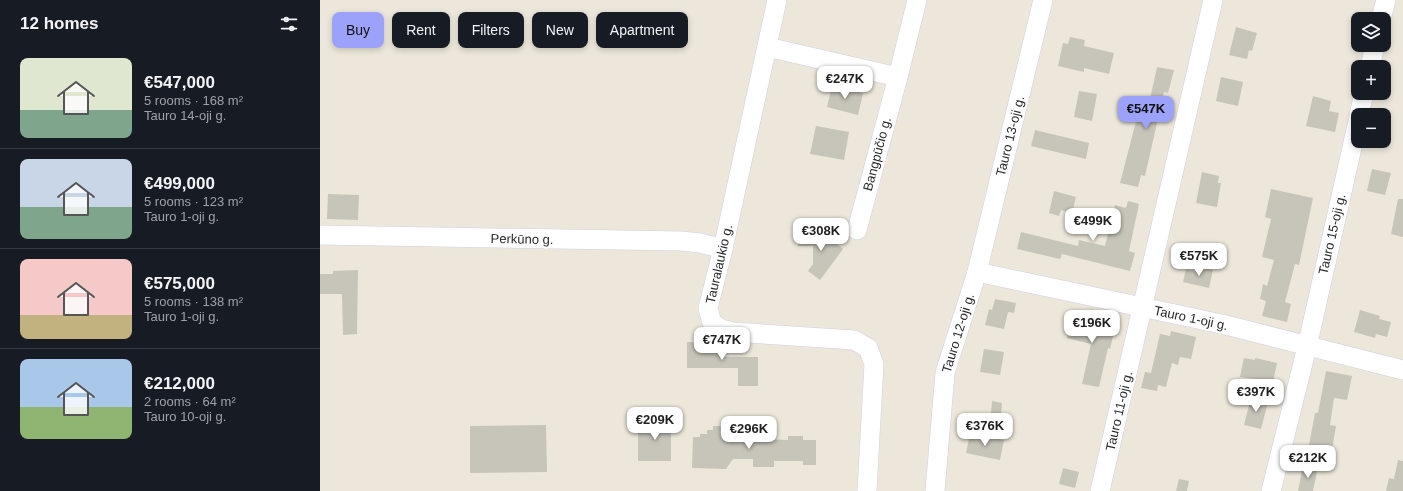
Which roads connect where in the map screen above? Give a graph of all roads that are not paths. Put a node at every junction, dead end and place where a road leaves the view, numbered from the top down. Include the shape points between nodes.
1 (777, 0) edge
2 (917, 0) edge
3 (1042, 0) edge
4 (1213, 0) edge
5 (1386, 0) edge
6 (1383, 12) edge
7 (767, 47) junction
8 (898, 77) junction
9 (1352, 148) edge
10 (857, 230) dead end
11 (320, 236) edge
12 (723, 249) junction
13 (977, 272) junction
14 (1144, 308) junction
15 (1307, 347) junction
16 (1403, 370) edge
17 (867, 491) edge
18 (935, 491) edge
19 (1100, 491) edge
20 (1272, 491) edge

1 - 7 street, Tauralaukio g.
2 - 8 street, Bangpūčio g.
3 - 13 street, Tauro 13-oji g.
4 - 14 street, Tauro 11-oji g.
5 - 6 street
7 - 8 street
7 - 12 street, Tauralaukio g.
8 - 10 street, Bangpūčio g.
9 - 15 street, Tauro 15-oji g.
11 - 12 street, Perkūno g. via 681,241
12 - 17 street, Tauralaukio g. via 708,308 712,323 732,332 854,340 868,348 874,364
13 - 14 street, Tauro 1-oji g.
13 - 18 street, Tauro 12-oji g. via 946,372
14 - 15 street, Tauro 1-oji g. via 1226,325
14 - 19 street, Tauro 11-oji g.
15 - 16 street, Tauro 1-oji g.
15 - 20 street, Tauro 15-oji g.

